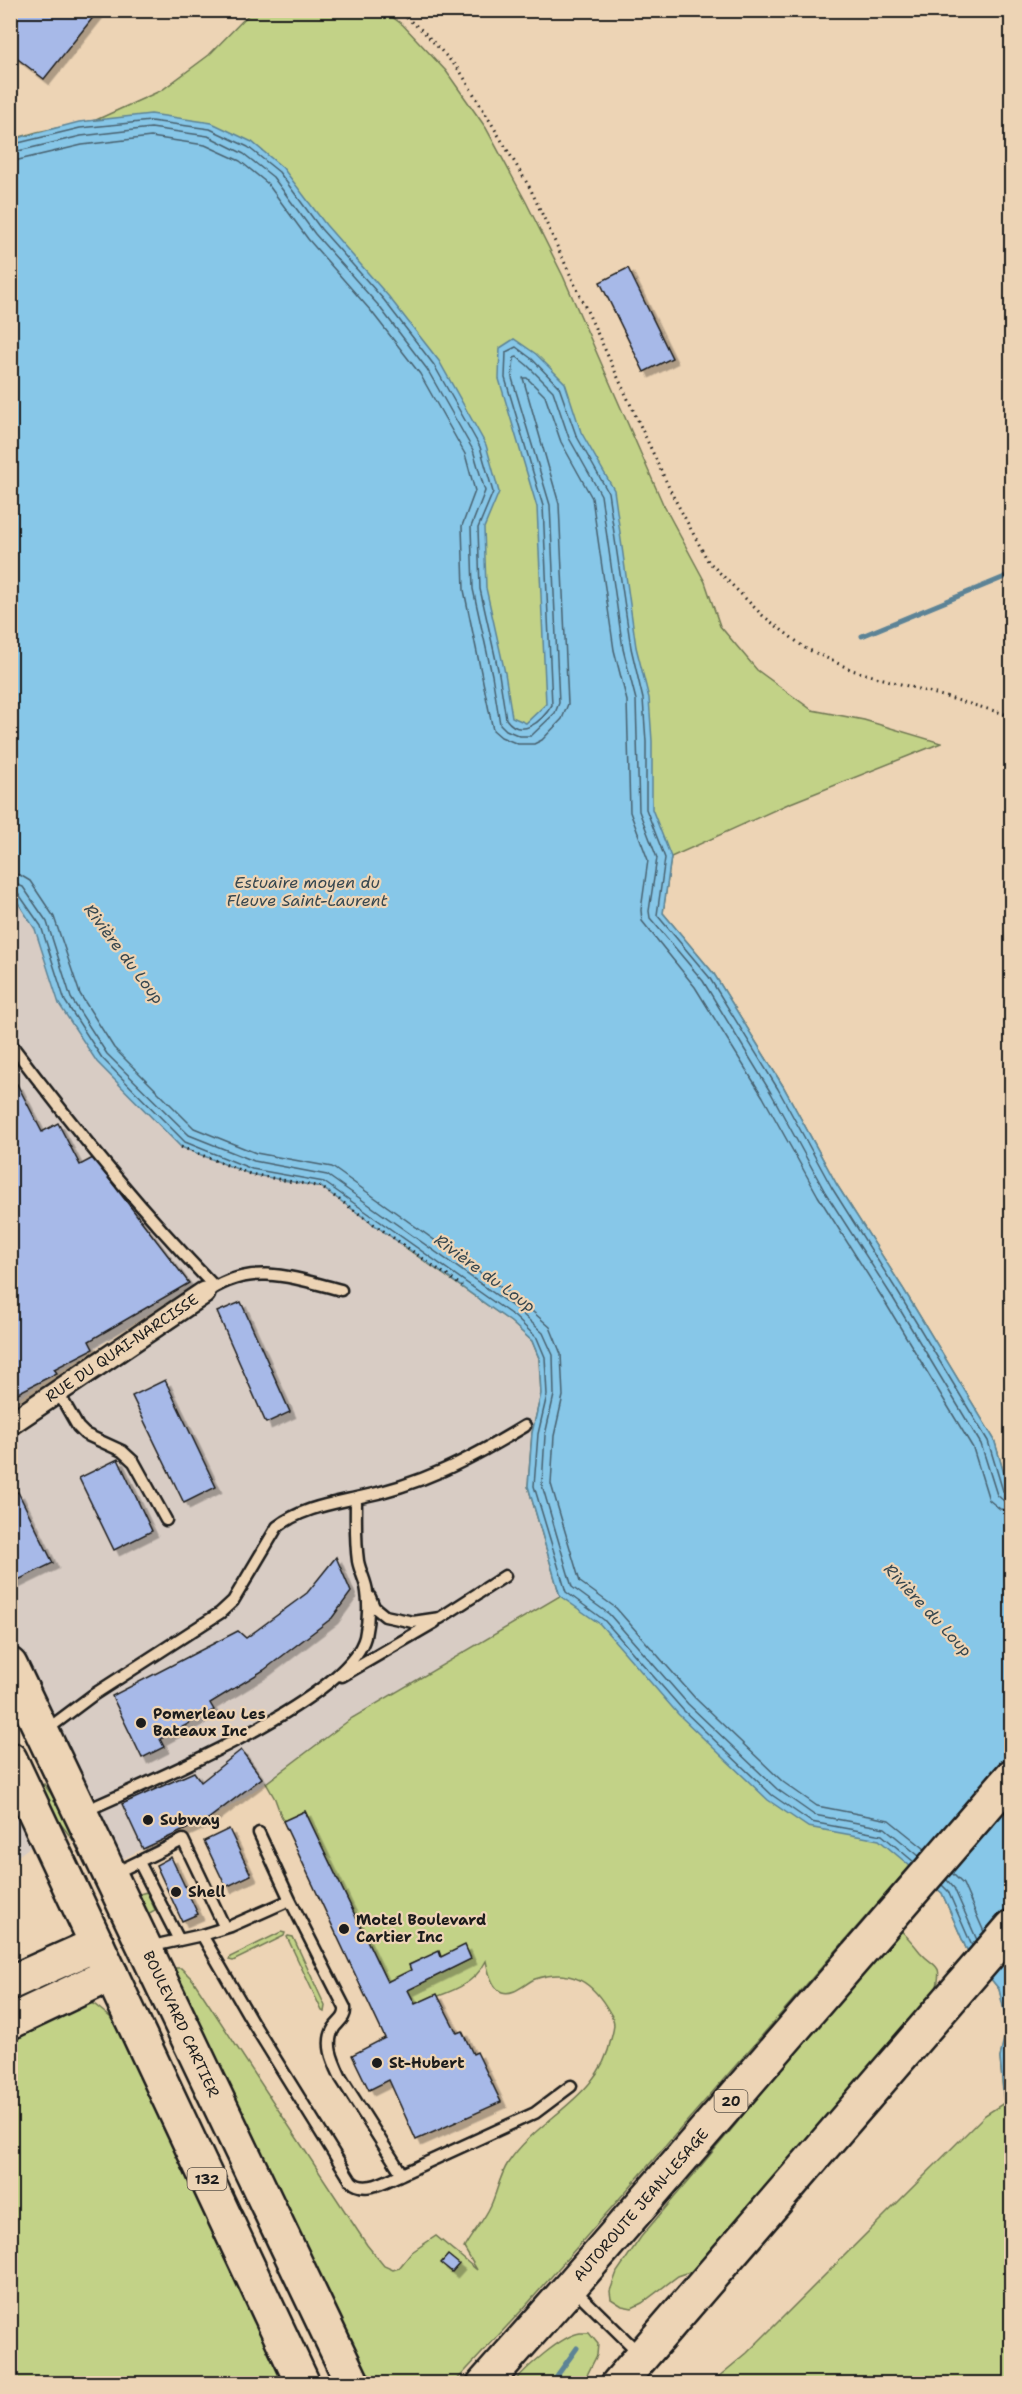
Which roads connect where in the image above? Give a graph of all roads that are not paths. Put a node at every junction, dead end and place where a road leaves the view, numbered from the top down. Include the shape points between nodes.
1 (10, 1043) edge
2 (209, 1290) junction
3 (341, 1290) dead end
4 (58, 1392) junction
5 (10, 1424) edge
6 (525, 1426) dead end
7 (356, 1498) junction
8 (165, 1520) dead end
9 (505, 1576) dead end
10 (367, 1591) junction
11 (440, 1618) junction
12 (11, 1668) edge
13 (330, 1684) junction
14 (43, 1733) junction
15 (10, 1758) edge
16 (1011, 1776) edge
17 (81, 1813) junction
18 (259, 1833) dead end
19 (125, 1869) junction
20 (290, 1900) junction
21 (1011, 1927) edge
22 (225, 1928) junction
23 (202, 1935) junction
24 (179, 1940) junction
25 (97, 1944) junction
26 (143, 1944) junction
27 (111, 1974) junction
28 (10, 1983) edge
29 (10, 2022) edge
30 (571, 2086) dead end
31 (402, 2174) junction
32 (571, 2286) junction
33 (642, 2356) junction
34 (488, 2378) edge
35 (303, 2384) edge
36 (352, 2384) edge
37 (618, 2384) edge

1 - 2 lane
2 - 3 lane via 238,1276 258,1273
2 - 4 street, RUE DU QUAI-NARCISSE
4 - 5 street, RUE DU QUAI-NARCISSE
4 - 8 lane via 85,1434 122,1451 134,1462
6 - 7 lane via 478,1454 423,1479
7 - 10 lane via 355,1538
7 - 14 lane via 288,1518 278,1527 233,1601 220,1613 93,1695
9 - 11 lane
10 - 11 lane via 374,1607 385,1616 413,1622
10 - 13 lane via 364,1639 355,1657
11 - 13 lane
12 - 14 main road, BOULEVARD CARTIER / 132
13 - 17 lane via 229,1743
14 - 17 main road, BOULEVARD CARTIER / 132
15 - 25 main road, 132
16 - 32 main road, AUTOROUTE JEAN-LESAGE / 20
17 - 19 main road, BOULEVARD CARTIER / 132
18 - 20 lane
19 - 22 lane via 183,1840
19 - 24 lane
19 - 26 main road, BOULEVARD CARTIER / 132
20 - 22 lane
20 - 31 lane via 345,2008 343,2019 330,2038 333,2062
21 - 33 main road
22 - 23 lane
23 - 24 lane
23 - 31 lane via 351,2181 366,2187
24 - 26 lane
25 - 26 main road
25 - 27 main road, 132
25 - 28 main road
26 - 27 main road
26 - 36 main road, BOULEVARD CARTIER / 132
27 - 29 main road
27 - 35 main road, 132
30 - 31 lane via 535,2113
32 - 33 lane
32 - 34 main road, AUTOROUTE JEAN-LESAGE / 20
33 - 37 main road

